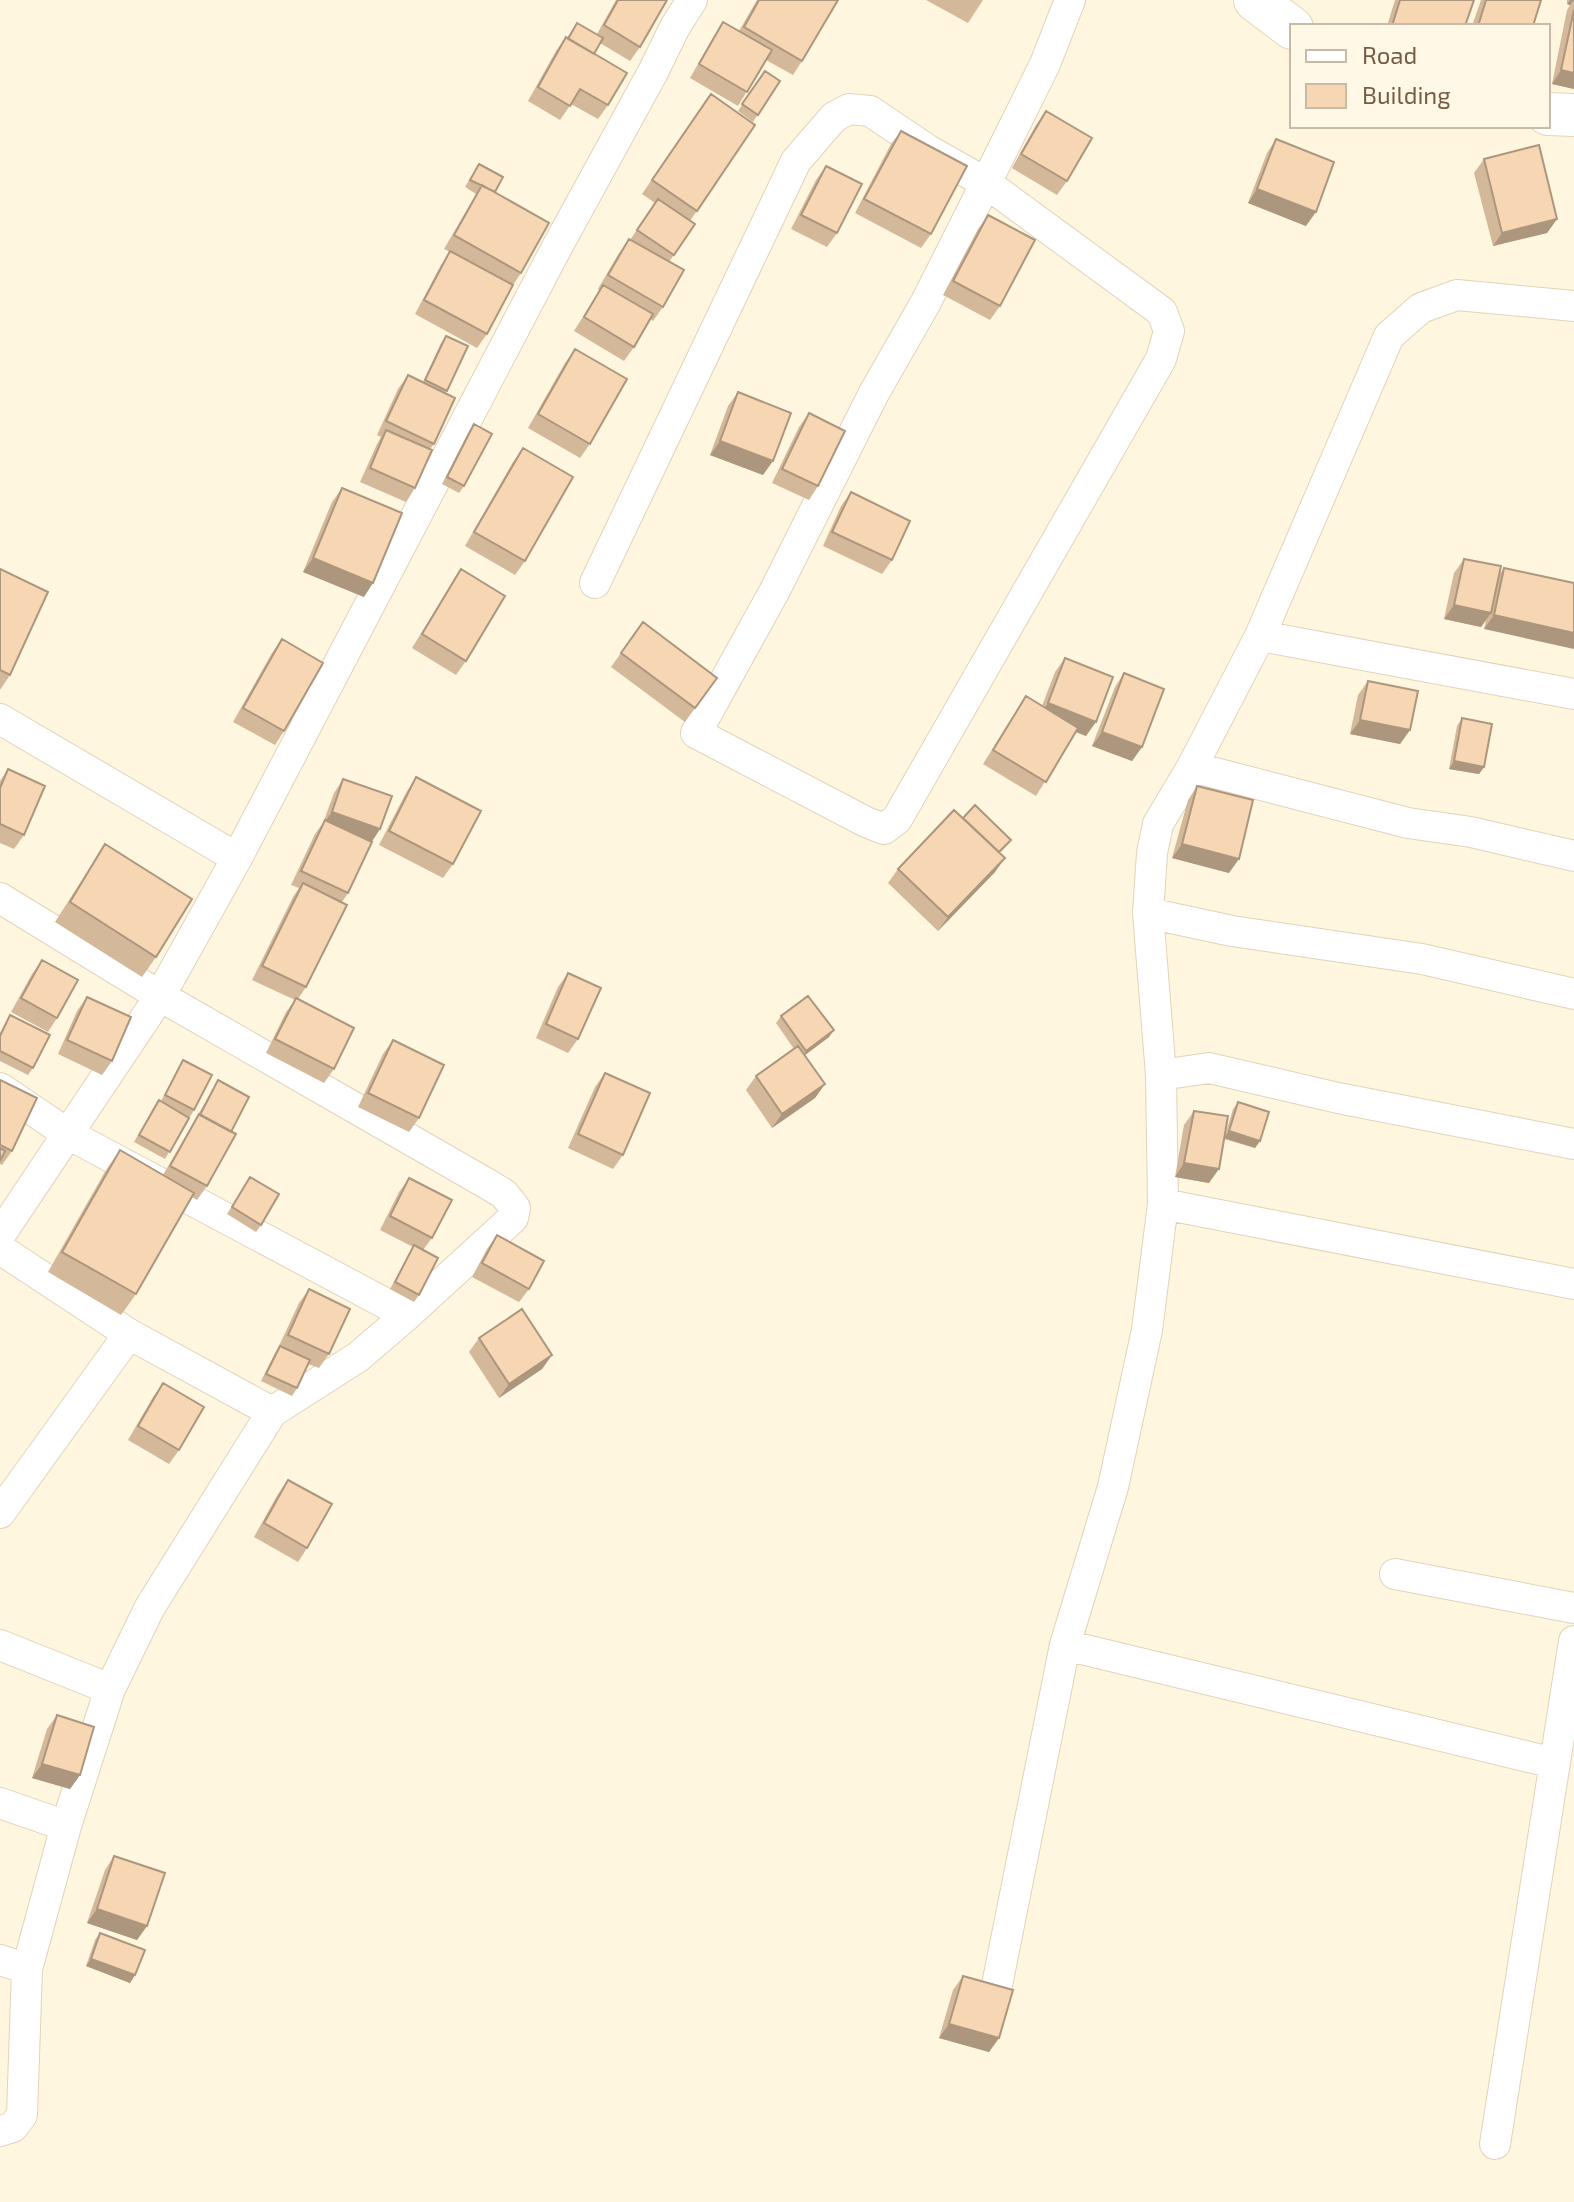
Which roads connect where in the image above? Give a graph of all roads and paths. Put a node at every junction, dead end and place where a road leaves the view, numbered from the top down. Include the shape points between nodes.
1 (692, 0) edge
2 (1070, 0) edge
3 (1255, 0) edge
4 (1290, 26) edge
5 (1550, 114) edge
6 (1574, 115) edge
7 (986, 183) junction
8 (1574, 306) edge
9 (595, 583) dead end
10 (1260, 636) junction
11 (1574, 694) edge
12 (0, 719) edge
13 (1192, 767) junction
14 (1574, 856) edge
15 (237, 858) junction
16 (0, 898) edge
17 (1148, 913) junction
18 (1574, 994) edge
19 (160, 996) junction
20 (1161, 1075) junction
21 (0, 1088) edge
22 (68, 1134) junction
23 (1574, 1144) edge
24 (1163, 1204) junction
25 (0, 1235) edge
26 (0, 1249) edge
27 (1574, 1284) edge
28 (407, 1315) junction
29 (129, 1334) junction
30 (272, 1412) junction
31 (0, 1513) edge
32 (1395, 1574) dead end
33 (1574, 1608) edge
34 (1574, 1641) edge
35 (0, 1645) edge
36 (1065, 1645) junction
37 (110, 1689) junction
38 (1554, 1763) junction
39 (0, 1803) edge
40 (66, 1826) junction
41 (14, 1964) edge
42 (997, 1985) edge
43 (0, 2131) edge
44 (1495, 2144) dead end

1 - 15 street
2 - 7 street
3 - 4 main road
5 - 6 main road
7 - 7 street via 1162,312 1169,331 1161,359 897,819 884,829 696,733
7 - 9 street via 870,111 849,109 834,117 796,161
8 - 10 street via 1457,295 1421,308 1389,336
10 - 11 street
10 - 13 street
12 - 15 street
13 - 14 street via 1408,823
13 - 17 street via 1158,824
15 - 19 street
16 - 19 street
17 - 18 street via 1422,959
17 - 20 street
19 - 22 street
19 - 28 street via 484,1182 515,1208 513,1218
20 - 23 street via 1209,1068
20 - 24 street
21 - 22 street
22 - 25 street
22 - 28 street
24 - 27 street
24 - 36 street via 1147,1330 1113,1487
26 - 29 street
28 - 30 street via 358,1357
29 - 30 street
29 - 31 street
30 - 37 street via 150,1607
32 - 33 street
34 - 38 street
35 - 37 street
36 - 38 street
36 - 42 street
37 - 40 street
38 - 44 street
39 - 40 street
40 - 41 street
41 - 43 street via 22,2115 13,2127

